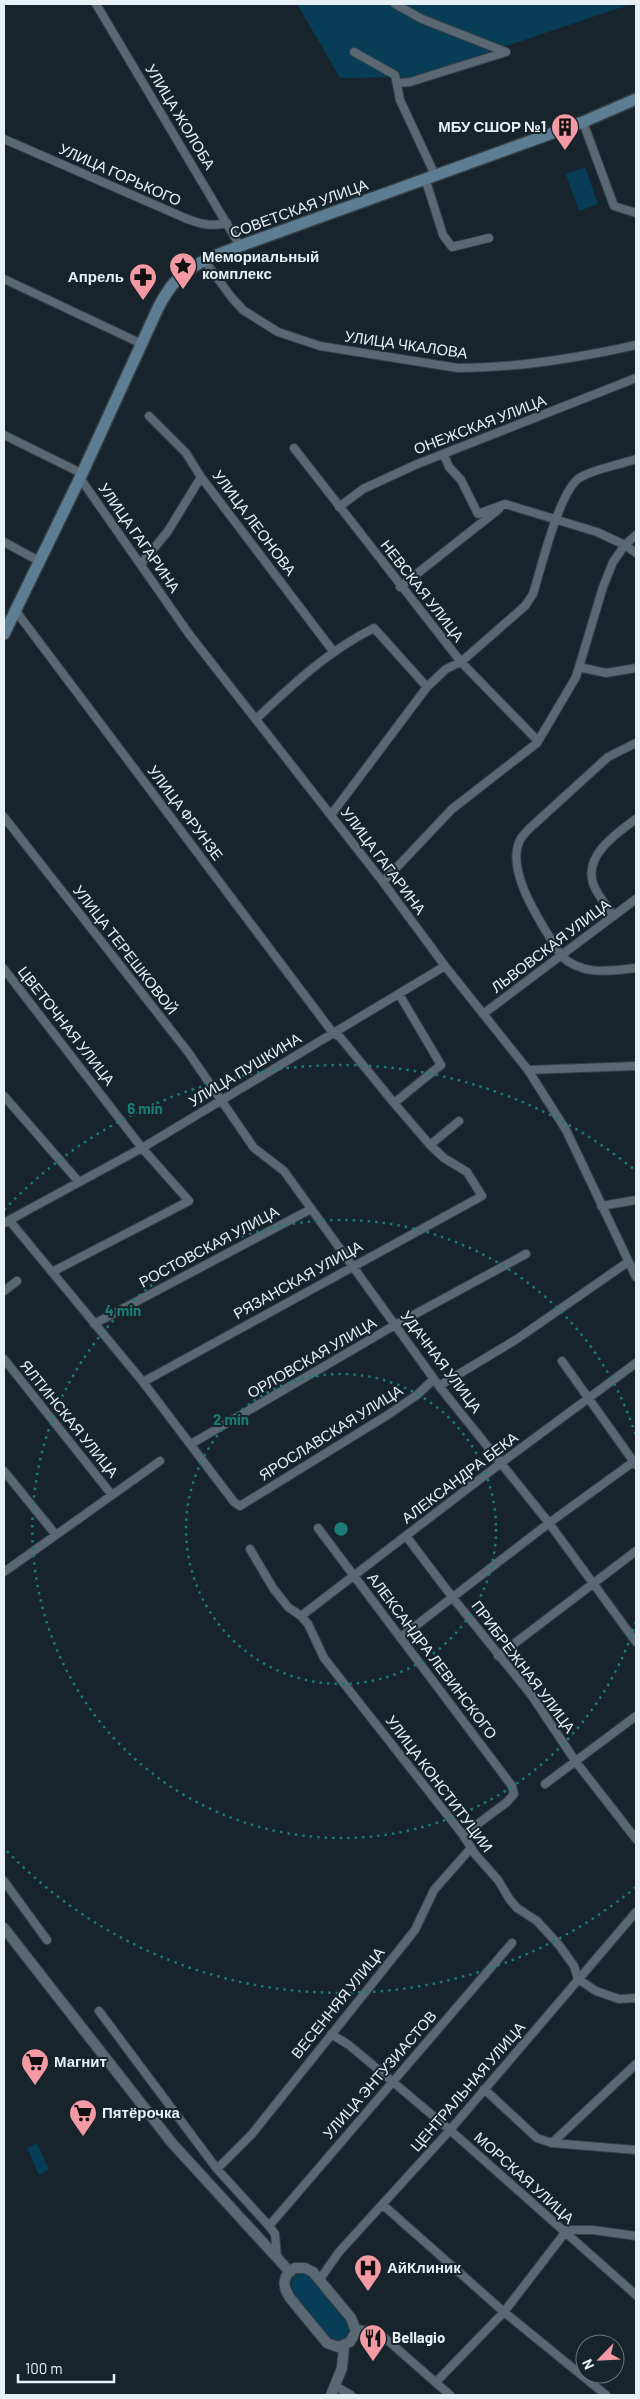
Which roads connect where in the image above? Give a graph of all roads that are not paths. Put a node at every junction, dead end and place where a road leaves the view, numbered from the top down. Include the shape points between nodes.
1 (96, 4) edge
2 (395, 4) edge
3 (354, 52) dead end
4 (398, 83) junction
5 (636, 100) edge
6 (583, 122) junction
7 (4, 139) edge
8 (430, 177) junction
9 (636, 213) edge
10 (227, 223) junction
11 (490, 238) dead end
12 (240, 246) junction
13 (204, 260) junction
14 (4, 279) edge
15 (142, 344) junction
16 (636, 344) edge
17 (636, 378) edge
18 (149, 416) dead end
19 (4, 435) edge
20 (294, 448) dead end
21 (444, 455) junction
22 (636, 459) edge
23 (81, 475) junction
24 (201, 477) junction
25 (505, 504) junction
26 (339, 507) junction
27 (556, 520) junction
28 (636, 536) edge
29 (4, 542) edge
30 (625, 545) junction
31 (636, 554) edge
32 (39, 561) junction
33 (141, 564) junction
34 (400, 587) junction
35 (15, 610) junction
36 (4, 634) edge
37 (334, 651) junction
38 (461, 662) junction
39 (579, 667) junction
40 (636, 668) edge
41 (427, 687) junction
42 (256, 719) junction
43 (538, 741) junction
44 (636, 743) edge
45 (331, 815) junction
46 (4, 817) edge
47 (636, 819) edge
48 (383, 882) junction
49 (636, 899) edge
50 (614, 916) junction
51 (561, 956) junction
52 (445, 966) junction
53 (636, 968) edge
54 (4, 969) edge
55 (399, 994) junction
56 (483, 1014) junction
57 (333, 1033) junction
58 (636, 1066) edge
59 (528, 1070) junction
60 (4, 1096) edge
61 (223, 1100) junction
62 (394, 1103) junction
63 (460, 1121) dead end
64 (430, 1145) junction
65 (142, 1148) junction
66 (79, 1182) junction
67 (636, 1200) edge
68 (468, 1203) joint
69 (601, 1206) junction
70 (311, 1209) junction
71 (6, 1221) edge
72 (526, 1254) dead end
73 (628, 1262) junction
74 (352, 1265) junction
75 (52, 1272) junction
76 (636, 1277) edge
77 (17, 1281) dead end
78 (4, 1290) edge
79 (94, 1324) junction
80 (395, 1325) junction
81 (4, 1359) edge
82 (562, 1361) dead end
83 (636, 1363) edge
84 (434, 1379) junction
85 (143, 1382) junction
86 (439, 1386) junction
87 (589, 1399) junction
88 (192, 1444) junction
89 (160, 1460) dead end
90 (636, 1462) edge
91 (501, 1463) junction
92 (4, 1471) edge
93 (112, 1495) junction
94 (549, 1523) junction
95 (318, 1528) dead end
96 (56, 1535) junction
97 (406, 1536) junction
98 (250, 1549) dead end
99 (636, 1551) edge
100 (4, 1572) edge
101 (354, 1575) junction
102 (592, 1583) junction
103 (453, 1598) junction
104 (301, 1616) junction
105 (401, 1637) junction
106 (636, 1641) edge
107 (498, 1656) junction
108 (636, 1716) edge
109 (576, 1762) junction
110 (545, 1784) dead end
111 (463, 1835) junction
112 (636, 1839) edge
113 (471, 1848) junction
114 (4, 1881) edge
115 (636, 1912) edge
116 (4, 1928) edge
117 (47, 1940) dead end
118 (512, 1943) dead end
119 (578, 1978) junction
120 (636, 1998) edge
121 (99, 2011) dead end
122 (331, 2034) junction
123 (636, 2064) edge
124 (392, 2081) junction
125 (484, 2089) junction
126 (450, 2130) junction
127 (552, 2142) junction
128 (636, 2150) edge
129 (217, 2169) junction
130 (383, 2205) junction
131 (270, 2226) junction
132 (564, 2233) junction
133 (636, 2236) edge
134 (276, 2257) junction
135 (290, 2272) junction
136 (320, 2279) junction
137 (636, 2295) edge
138 (504, 2312) junction
139 (356, 2329) junction
140 (344, 2346) junction
141 (436, 2382) junction
142 (333, 2391) edge
143 (351, 2395) edge
144 (450, 2395) edge
145 (606, 2395) edge

1 - 10 street, УЛИЦА ЖОЛОБА
2 - 4 street via 422,19 506,52
3 - 4 street via 395,75
4 - 8 street via 400,100
5 - 6 main road, СОВЕТСКАЯ УЛИЦА
6 - 8 main road, СОВЕТСКАЯ УЛИЦА
6 - 9 street via 614,206
7 - 10 street, УЛИЦА ГОРЬКОГО via 185,218 216,226
8 - 11 street via 443,235 452,247
8 - 12 main road, СОВЕТСКАЯ УЛИЦА
10 - 12 street, УЛИЦА ЖОЛОБА
12 - 13 main road, СОВЕТСКАЯ УЛИЦА
13 - 15 main road, СОВЕТСКАЯ УЛИЦА via 174,282
13 - 16 street, УЛИЦА ЧКАЛОВА via 232,298 253,318 278,332 320,346 458,368 481,368 534,363
14 - 15 street
15 - 23 main road, СОВЕТСКАЯ УЛИЦА
17 - 21 street, ОНЕЖСКАЯ УЛИЦА
18 - 24 street, УЛИЦА ЛЕОНОВА via 186,453
19 - 23 street, УЛИЦА ГАГАРИНА
20 - 26 street, НЕВСКАЯ УЛИЦА
21 - 25 street via 478,514
21 - 26 street, ОНЕЖСКАЯ УЛИЦА via 363,489
22 - 27 street via 580,477 568,488
23 - 32 main road, СОВЕТСКАЯ УЛИЦА
23 - 33 street, УЛИЦА ГАГАРИНА
24 - 33 street via 168,531
24 - 37 street, УЛИЦА ЛЕОНОВА
25 - 27 street
25 - 34 street
26 - 34 street, НЕВСКАЯ УЛИЦА
27 - 30 street via 597,532
27 - 38 street via 533,594 525,606
28 - 30 street
29 - 32 street
30 - 31 street
30 - 39 street via 613,562 603,587
32 - 35 main road, СОВЕТСКАЯ УЛИЦА
33 - 42 street, УЛИЦА ГАГАРИНА via 189,634
34 - 38 street, НЕВСКАЯ УЛИЦА
35 - 36 main road, СОВЕТСКАЯ УЛИЦА
35 - 57 street, УЛИЦА ФРУНЗЕ
37 - 41 street via 374,628
37 - 42 street via 303,674
38 - 41 street via 446,669
38 - 43 street, НЕВСКАЯ УЛИЦА
39 - 40 street via 606,673
39 - 43 street via 567,694
41 - 45 street
42 - 45 street, УЛИЦА ГАГАРИНА
43 - 48 street via 452,809
44 - 51 street via 608,757 520,840 517,859 522,886
45 - 48 street, УЛИЦА ГАГАРИНА
46 - 61 street, УЛИЦА ТЕРЕШКОВОЙ
47 - 50 street via 596,854 591,870 593,884
48 - 52 street, УЛИЦА ГАГАРИНА
49 - 50 street, ЛЬВОВСКАЯ УЛИЦА
50 - 51 street, ЛЬВОВСКАЯ УЛИЦА
51 - 53 street via 583,970
51 - 56 street, ЛЬВОВСКАЯ УЛИЦА
52 - 55 street, УЛИЦА ПУШКИНА
52 - 56 street, УЛИЦА ГАГАРИНА
54 - 65 street, ЦВЕТОЧНАЯ УЛИЦА
55 - 57 street, УЛИЦА ПУШКИНА
55 - 62 street via 441,1065
56 - 59 street, УЛИЦА ГАГАРИНА
57 - 61 street, УЛИЦА ПУШКИНА
57 - 62 street, УЛИЦА ФРУНЗЕ via 340,1037
58 - 59 street
59 - 69 street, УЛИЦА ГАГАРИНА via 566,1130
60 - 66 street
61 - 65 street, УЛИЦА ПУШКИНА
61 - 70 street, УДАЧНАЯ УЛИЦА via 254,1148 284,1171
62 - 64 street, УЛИЦА ФРУНЗЕ
63 - 64 street
64 - 68 street, УЛИЦА ФРУНЗЕ via 466,1172 482,1196
65 - 66 street, УЛИЦА ПУШКИНА
65 - 75 street, ЦВЕТОЧНАЯ УЛИЦА via 189,1201
66 - 71 street, УЛИЦА ПУШКИНА
67 - 69 street
68 - 74 street, РЯЗАНСКАЯ УЛИЦА
69 - 73 street, УЛИЦА ГАГАРИНА
70 - 74 street, УДАЧНАЯ УЛИЦА
70 - 79 street, РОСТОВСКАЯ УЛИЦА
71 - 75 street
72 - 80 street, ОРЛОВСКАЯ УЛИЦА
73 - 76 street, УЛИЦА ГАГАРИНА
73 - 86 street via 517,1339
74 - 80 street, УДАЧНАЯ УЛИЦА
74 - 85 street, РЯЗАНСКАЯ УЛИЦА
75 - 79 street
77 - 78 street
79 - 85 street
80 - 84 street, УДАЧНАЯ УЛИЦА
80 - 88 street, ОРЛОВСКАЯ УЛИЦА
81 - 93 street, ЯЛТИНСКАЯ УЛИЦА
82 - 87 street
83 - 87 street, АЛЕКСАНДРА БЕКА
84 - 86 street, УДАЧНАЯ УЛИЦА
84 - 88 street, ЯРОСЛАВСКАЯ УЛИЦА via 386,1416 240,1506
85 - 88 street
86 - 91 street, УДАЧНАЯ УЛИЦА
87 - 90 street
87 - 91 street, АЛЕКСАНДРА БЕКА
89 - 93 street
90 - 94 street
91 - 94 street, УДАЧНАЯ УЛИЦА
91 - 97 street, АЛЕКСАНДРА БЕКА
92 - 96 street
93 - 96 street
94 - 102 street, УДАЧНАЯ УЛИЦА
94 - 103 street
95 - 101 street, АЛЕКСАНДРА ЛЕВИНСКОГО
96 - 100 street
97 - 101 street, АЛЕКСАНДРА БЕКА
97 - 103 street, ПРИБРЕЖНАЯ УЛИЦА
98 - 104 street, УЛИЦА КОНСТИТУЦИИ via 278,1594
99 - 102 street
101 - 104 street, АЛЕКСАНДРА БЕКА
101 - 105 street, АЛЕКСАНДРА ЛЕВИНСКОГО
102 - 106 street, УДАЧНАЯ УЛИЦА
102 - 107 street
103 - 105 street
103 - 107 street, ПРИБРЕЖНАЯ УЛИЦА
104 - 111 street, УЛИЦА КОНСТИТУЦИИ via 324,1658
105 - 111 street, АЛЕКСАНДРА ЛЕВИНСКОГО via 512,1786 514,1794 507,1802
107 - 109 street, ПРИБРЕЖНАЯ УЛИЦА via 532,1696
108 - 109 street
109 - 110 street
109 - 112 street, ПРИБРЕЖНАЯ УЛИЦА
111 - 113 street, УЛИЦА КОНСТИТУЦИИ
113 - 119 street, УЛИЦА КОНСТИТУЦИИ via 517,1908 537,1921 559,1945 574,1966
113 - 122 street, ВЕСЕННЯЯ УЛИЦА via 434,1890 415,1930
114 - 117 street
115 - 119 street, ЦЕНТРАЛЬНАЯ УЛИЦА
116 - 134 street via 149,2114 206,2182
118 - 124 street, УЛИЦА ЭНТУЗИАСТОВ
119 - 120 street, УЛИЦА КОНСТИТУЦИИ via 596,1991 619,1998
119 - 125 street, ЦЕНТРАЛЬНАЯ УЛИЦА
121 - 129 street
122 - 124 street, МОРСКАЯ УЛИЦА
122 - 129 street, ВЕСЕННЯЯ УЛИЦА via 252,2134
123 - 127 street
124 - 126 street, МОРСКАЯ УЛИЦА
124 - 131 street, УЛИЦА ЭНТУЗИАСТОВ
125 - 126 street, ЦЕНТРАЛЬНАЯ УЛИЦА
125 - 127 street via 537,2138
126 - 130 street, ЦЕНТРАЛЬНАЯ УЛИЦА
126 - 132 street, МОРСКАЯ УЛИЦА
127 - 128 street
129 - 131 street
130 - 136 street, ЦЕНТРАЛЬНАЯ УЛИЦА via 339,2252
130 - 138 street
131 - 134 street via 275,2234
132 - 133 street via 566,2230 593,2230
132 - 137 street, МОРСКАЯ УЛИЦА
132 - 138 street
134 - 135 street
135 - 136 street via 305,2268
135 - 140 street via 284,2285 290,2298 327,2343
136 - 139 street
138 - 141 street
138 - 145 street
139 - 140 street via 352,2340
139 - 141 street via 378,2332
140 - 142 street via 342,2368
141 - 144 street
142 - 143 street

